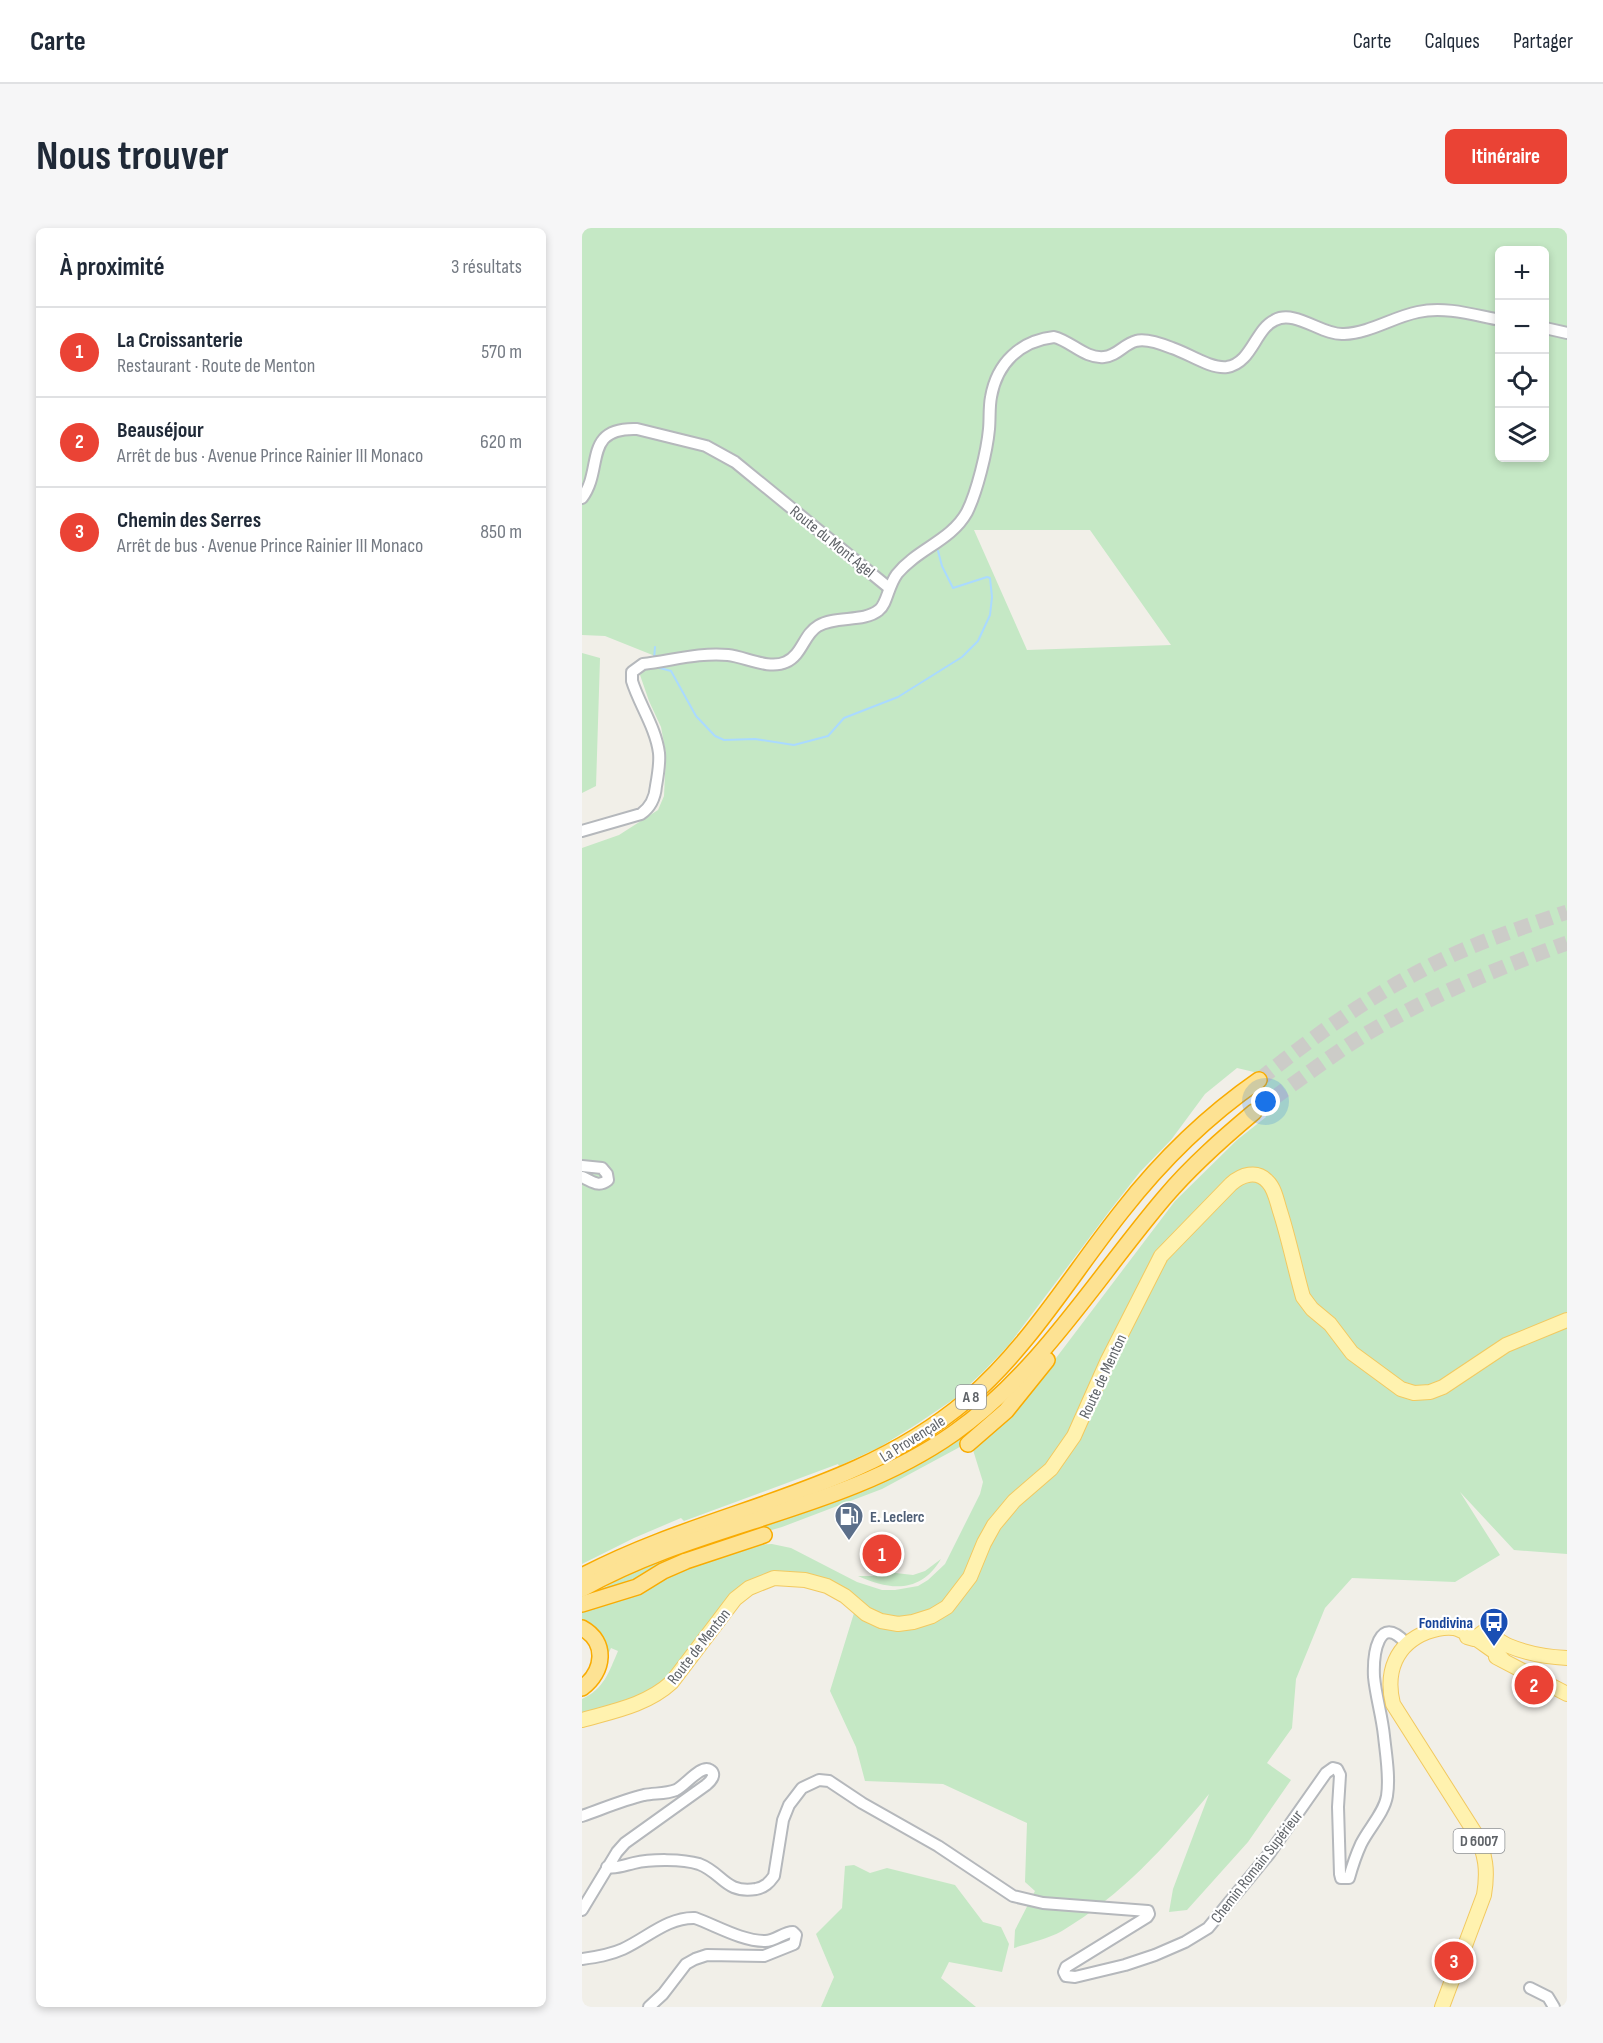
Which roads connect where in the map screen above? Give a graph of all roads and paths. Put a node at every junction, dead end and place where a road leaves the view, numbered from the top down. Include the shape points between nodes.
1 (1495, 319) edge
2 (1549, 329) edge
3 (1567, 333) edge
4 (582, 498) edge
5 (888, 587) junction
6 (582, 831) edge
7 (1259, 1080) tunnel mouth
8 (1254, 1112) tunnel mouth
9 (582, 1166) edge
10 (582, 1177) edge
11 (1100, 1280) junction
12 (1567, 1320) edge
13 (968, 1444) dead end
14 (764, 1535) dead end
15 (582, 1576) edge
16 (582, 1589) edge
17 (582, 1604) edge
18 (582, 1628) edge
19 (1470, 1635) junction
20 (1406, 1646) junction
21 (1567, 1658) edge
22 (582, 1688) edge
23 (1567, 1694) edge
24 (582, 1720) edge
25 (582, 1816) edge
26 (607, 1867) junction
27 (582, 1910) edge
28 (582, 1959) edge
29 (1530, 1988) dead end
30 (649, 2007) edge
31 (1442, 2007) edge
32 (1554, 2007) edge

1 - 5 street via 1435,309 1356,333 1334,334 1297,320 1277,318 1237,364 1222,368 1144,341 1104,357 1092,356 1054,337 1023,346 1007,359 997,375 986,452 968,511 953,532 910,560
2 - 3 street
4 - 5 street, Route du Mont Agel via 596,445 608,434 637,429 699,443 735,462
5 - 6 street, Route du Mont Agel via 881,609 820,624 786,663 777,665 729,655 643,664 632,672 659,752 653,802 641,814
7 - 15 highway, La Provençale / A 8 via 1215,1113 1166,1161 1122,1210 1025,1342 946,1417 850,1473 654,1542
8 - 11 highway, La Provençale / A 8 via 1167,1194
9 - 10 street via 602,1168 608,1180 598,1185
11 - 13 highway via 1027,1387
11 - 16 highway, La Provençale / A 8 via 1044,1351 1010,1386 966,1424 921,1454 831,1495 678,1545
12 - 24 main road, Route de Menton via 1506,1346 1437,1390 1406,1391 1352,1353 1330,1324 1308,1305 1269,1183 1256,1175 1241,1176 1161,1256 1074,1436 1051,1469 1014,1501 994,1525 970,1577 947,1607 932,1616 898,1624 866,1614 827,1586 788,1578 760,1582 735,1599 662,1690 649,1699
14 - 17 highway via 673,1566 637,1587
18 - 22 highway via 596,1639 601,1658 593,1678
19 - 20 main road via 1429,1636
19 - 20 main road via 1452,1628 1431,1631 1413,1638
19 - 21 main road via 1483,1632 1525,1652
19 - 23 main road via 1503,1660
20 - 26 street, Chemin Romain Supérieur via 1394,1632 1388,1631 1380,1640 1374,1676 1383,1725 1387,1797 1361,1845 1349,1878 1341,1878 1340,1874 1340,1775 1334,1768 1326,1773 1269,1854 1208,1928 1185,1942 1125,1965 1075,1977 1064,1972 1065,1967 1147,1917 1148,1911 1043,1903 1013,1896 829,1781 819,1780 802,1788 789,1805 774,1876 760,1888 735,1889 709,1869 691,1862 654,1860
20 - 31 main road, D 6007 via 1394,1664 1390,1680 1393,1704 1475,1833 1487,1864 1484,1895
25 - 26 street via 628,1799 684,1787 702,1769 711,1771 712,1780 625,1843
26 - 27 street
28 - 30 street via 624,1949 686,1918 758,1940 774,1940 787,1932 796,1935 794,1944 764,1956 707,1955 695,1959 686,1964
29 - 32 street via 1548,1997

